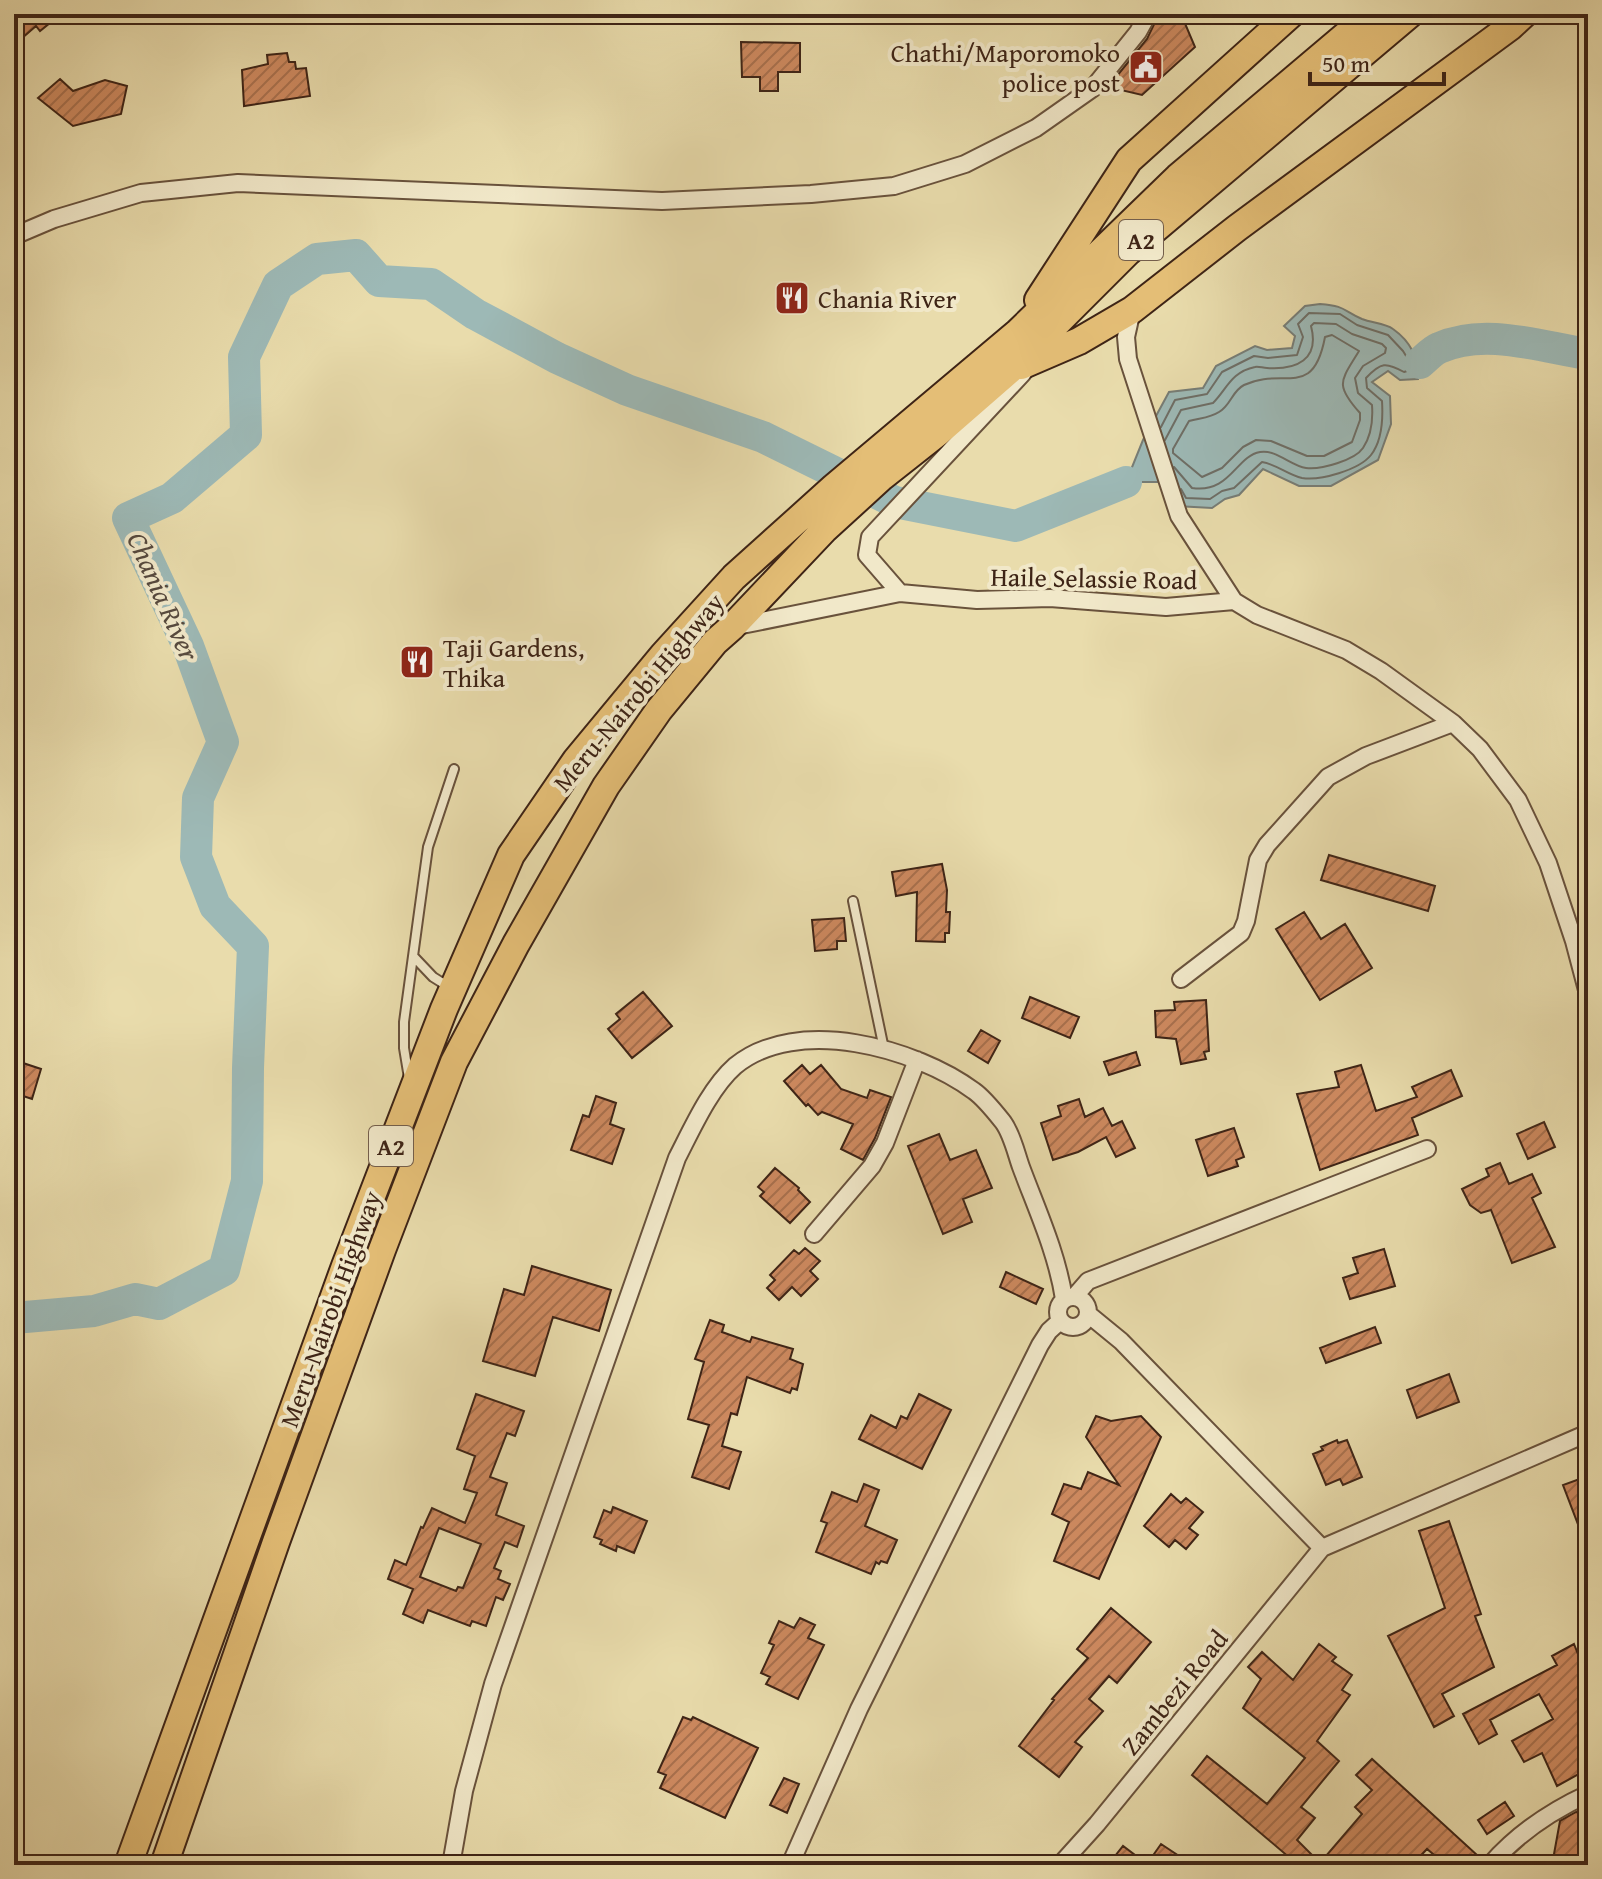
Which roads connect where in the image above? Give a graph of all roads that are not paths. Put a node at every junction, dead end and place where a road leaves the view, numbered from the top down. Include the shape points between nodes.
1 (1148, 14) edge
2 (1291, 14) edge
3 (1371, 14) edge
4 (1410, 14) edge
5 (1524, 14) edge
6 (14, 236) edge
7 (1132, 310) junction
8 (1017, 333) junction
9 (1035, 360) junction
10 (1009, 371) junction
11 (877, 467) junction
12 (814, 523) junction
13 (900, 593) junction
14 (1234, 601) junction
15 (732, 627) junction
16 (1453, 723) junction
17 (454, 769) dead end
18 (853, 901) dead end
19 (414, 957) junction
20 (1181, 979) dead end
21 (453, 989) junction
22 (1588, 994) edge
23 (884, 1050) junction
24 (917, 1060) junction
25 (412, 1092) junction
26 (1427, 1149) dead end
27 (814, 1234) dead end
28 (1069, 1298) junction
29 (1088, 1314) junction
30 (1060, 1321) junction
31 (1588, 1433) edge
32 (1322, 1548) junction
33 (1588, 1794) edge
34 (128, 1865) edge
35 (164, 1865) edge
36 (451, 1865) edge
37 (790, 1865) edge
38 (1060, 1865) edge
39 (1490, 1865) edge

1 - 6 street via 1093,88 1036,128 965,164 894,186 662,201 238,183 141,193
2 - 8 highway via 1129,160
3 - 8 highway, Meru-Nairobi Highway / A2 via 1178,177
4 - 10 highway, Meru-Nairobi Highway / A2 via 1128,252
5 - 7 highway
7 - 9 highway
7 - 14 street via 1128,359 1179,516
8 - 11 highway, Meru-Nairobi Highway / A2
9 - 10 highway
9 - 13 street via 868,542 867,555
10 - 11 highway, Meru-Nairobi Highway / A2 via 939,432
11 - 12 highway, Meru-Nairobi Highway / A2
12 - 15 highway, Meru-Nairobi Highway / A2
12 - 21 highway, Meru-Nairobi Highway / A2 via 734,577 576,760 511,855
13 - 14 street, Haile Selassie Road via 1166,607
13 - 15 street, Haile Selassie Road
14 - 16 street, Haile Selassie Road via 1346,650
15 - 35 highway, Meru-Nairobi Highway / A2 via 659,710 606,786 454,1062 292,1498
16 - 20 street via 1366,756 1328,777 1258,860 1241,933
16 - 22 street, Haile Selassie Road via 1518,800 1548,863
17 - 19 lane via 428,847
18 - 23 lane
19 - 21 lane
19 - 25 lane via 404,1022
21 - 25 highway, Meru-Nairobi Highway / A2
23 - 24 street
23 - 36 street via 823,1038 768,1048 735,1066 708,1101 677,1158 493,1684 464,1791
24 - 27 street via 872,1166
24 - 28 street via 976,1091 1005,1124
25 - 34 highway, Meru-Nairobi Highway / A2
26 - 28 street via 1088,1281
28 - 29 street via 1085,1303
28 - 30 street via 1057,1309
29 - 30 street via 1077,1327
29 - 32 street via 1121,1341
30 - 37 street via 1040,1345 934,1554
31 - 32 street
32 - 38 street, Zambezi Road
33 - 39 street via 1556,1809

